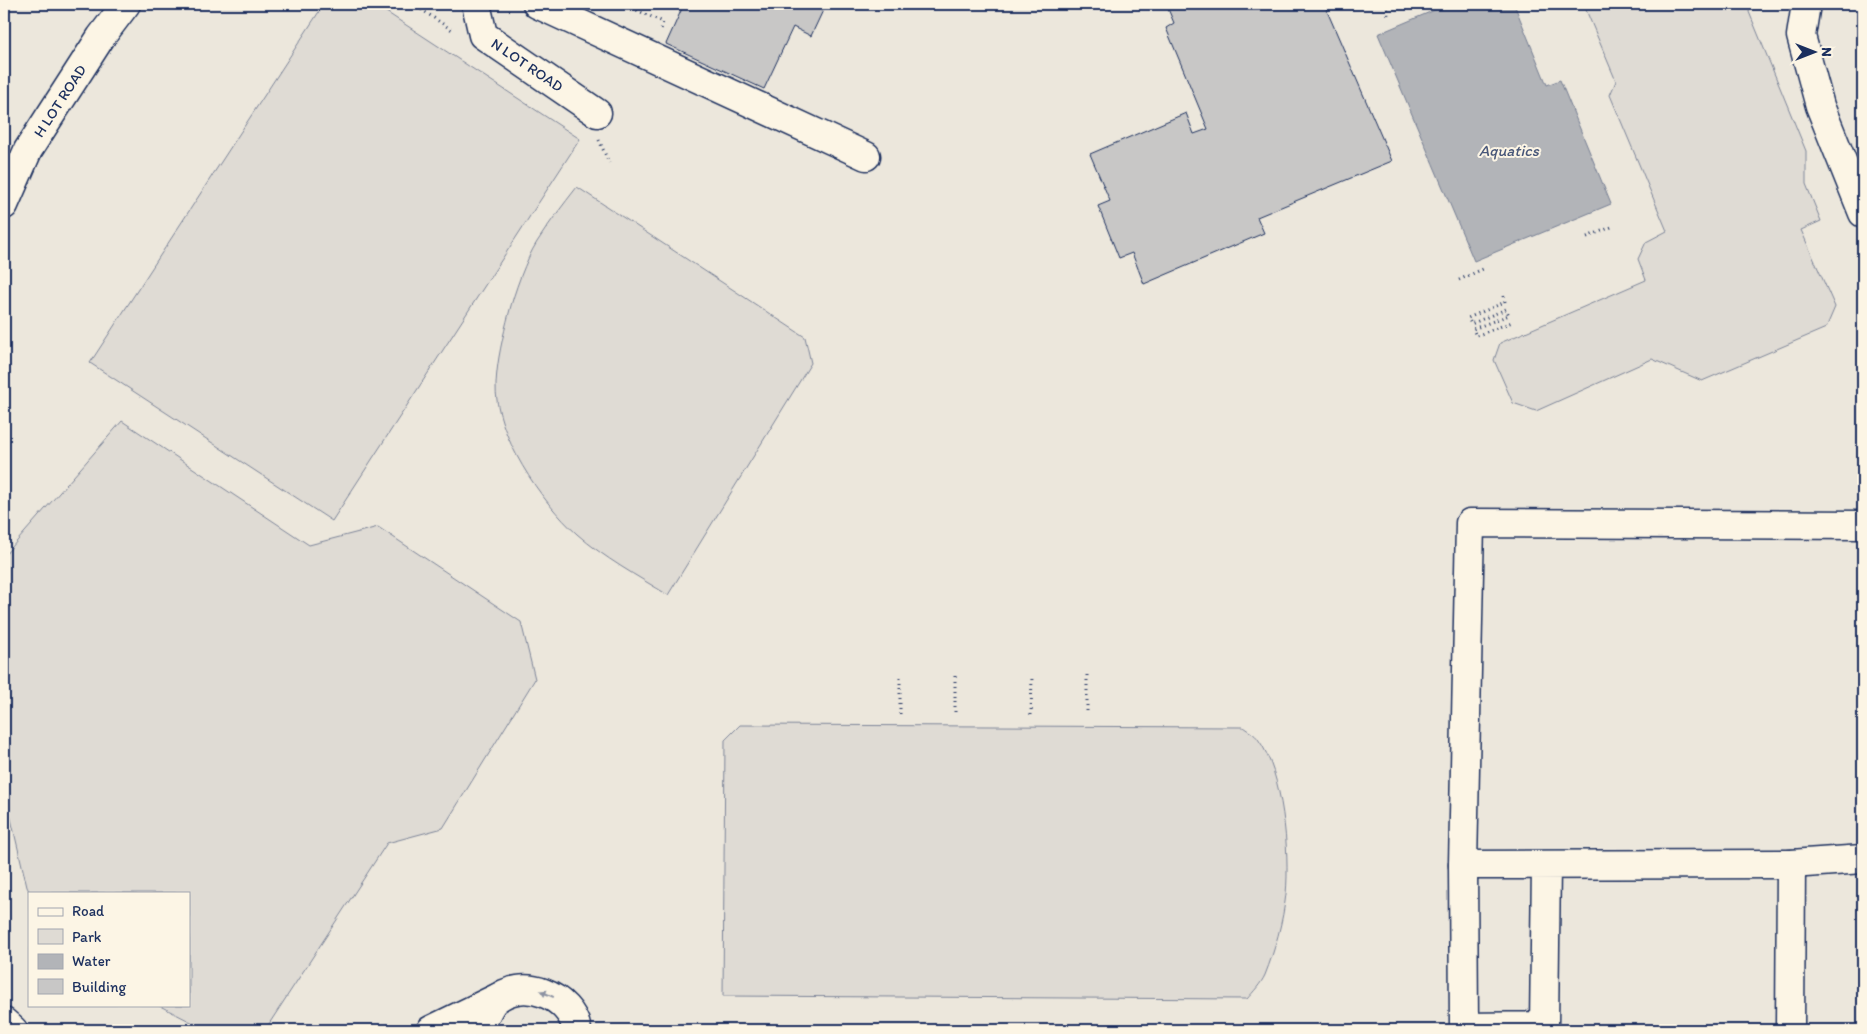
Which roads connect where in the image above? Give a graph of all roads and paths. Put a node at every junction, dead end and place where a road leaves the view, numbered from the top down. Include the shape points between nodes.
1 (126, 4) edge
2 (476, 4) edge
3 (537, 4) edge
4 (623, 4) edge
5 (1387, 4) edge
6 (1806, 4) edge
7 (1388, 16) dead end
8 (663, 22) dead end
9 (597, 113) dead end
10 (866, 156) dead end
11 (4, 205) edge
12 (1863, 213) edge
13 (1614, 226) dead end
14 (1587, 237) dead end
15 (1484, 268) dead end
16 (1459, 280) dead end
17 (1504, 296) dead end
18 (1512, 322) dead end
19 (1863, 525) edge
20 (1087, 675) dead end
21 (900, 676) dead end
22 (955, 676) dead end
23 (1032, 676) dead end
24 (900, 714) dead end
25 (955, 714) dead end
26 (1031, 714) dead end
27 (1087, 714) dead end
28 (1863, 859) edge
29 (1791, 864) junction
30 (1463, 865) junction
31 (1546, 865) junction
32 (508, 993) junction
33 (4, 1022) edge
34 (13, 1030) edge
35 (431, 1030) edge
36 (476, 1030) edge
37 (578, 1030) edge
38 (1790, 1030) edge

1 - 11 street, H LOT ROAD via 28,150
2 - 9 street, N LOT ROAD via 483,35
3 - 10 street
4 - 8 path
5 - 7 path
6 - 12 street via 1801,36 1820,106
13 - 14 path
15 - 16 path
17 - 18 path via 1505,302 1468,318 1471,324 1506,309 1509,315 1473,329 1476,336
19 - 30 street via 1470,523
20 - 27 path
21 - 24 path
22 - 25 path
23 - 26 path
28 - 29 street
29 - 31 street
29 - 38 street
30 - 31 street
30 - 31 street via 1464,1027 1544,1026
32 - 35 street
32 - 36 street via 494,1001
37 -> 32 street via 566,1008 554,997 524,989
33 - 34 street

